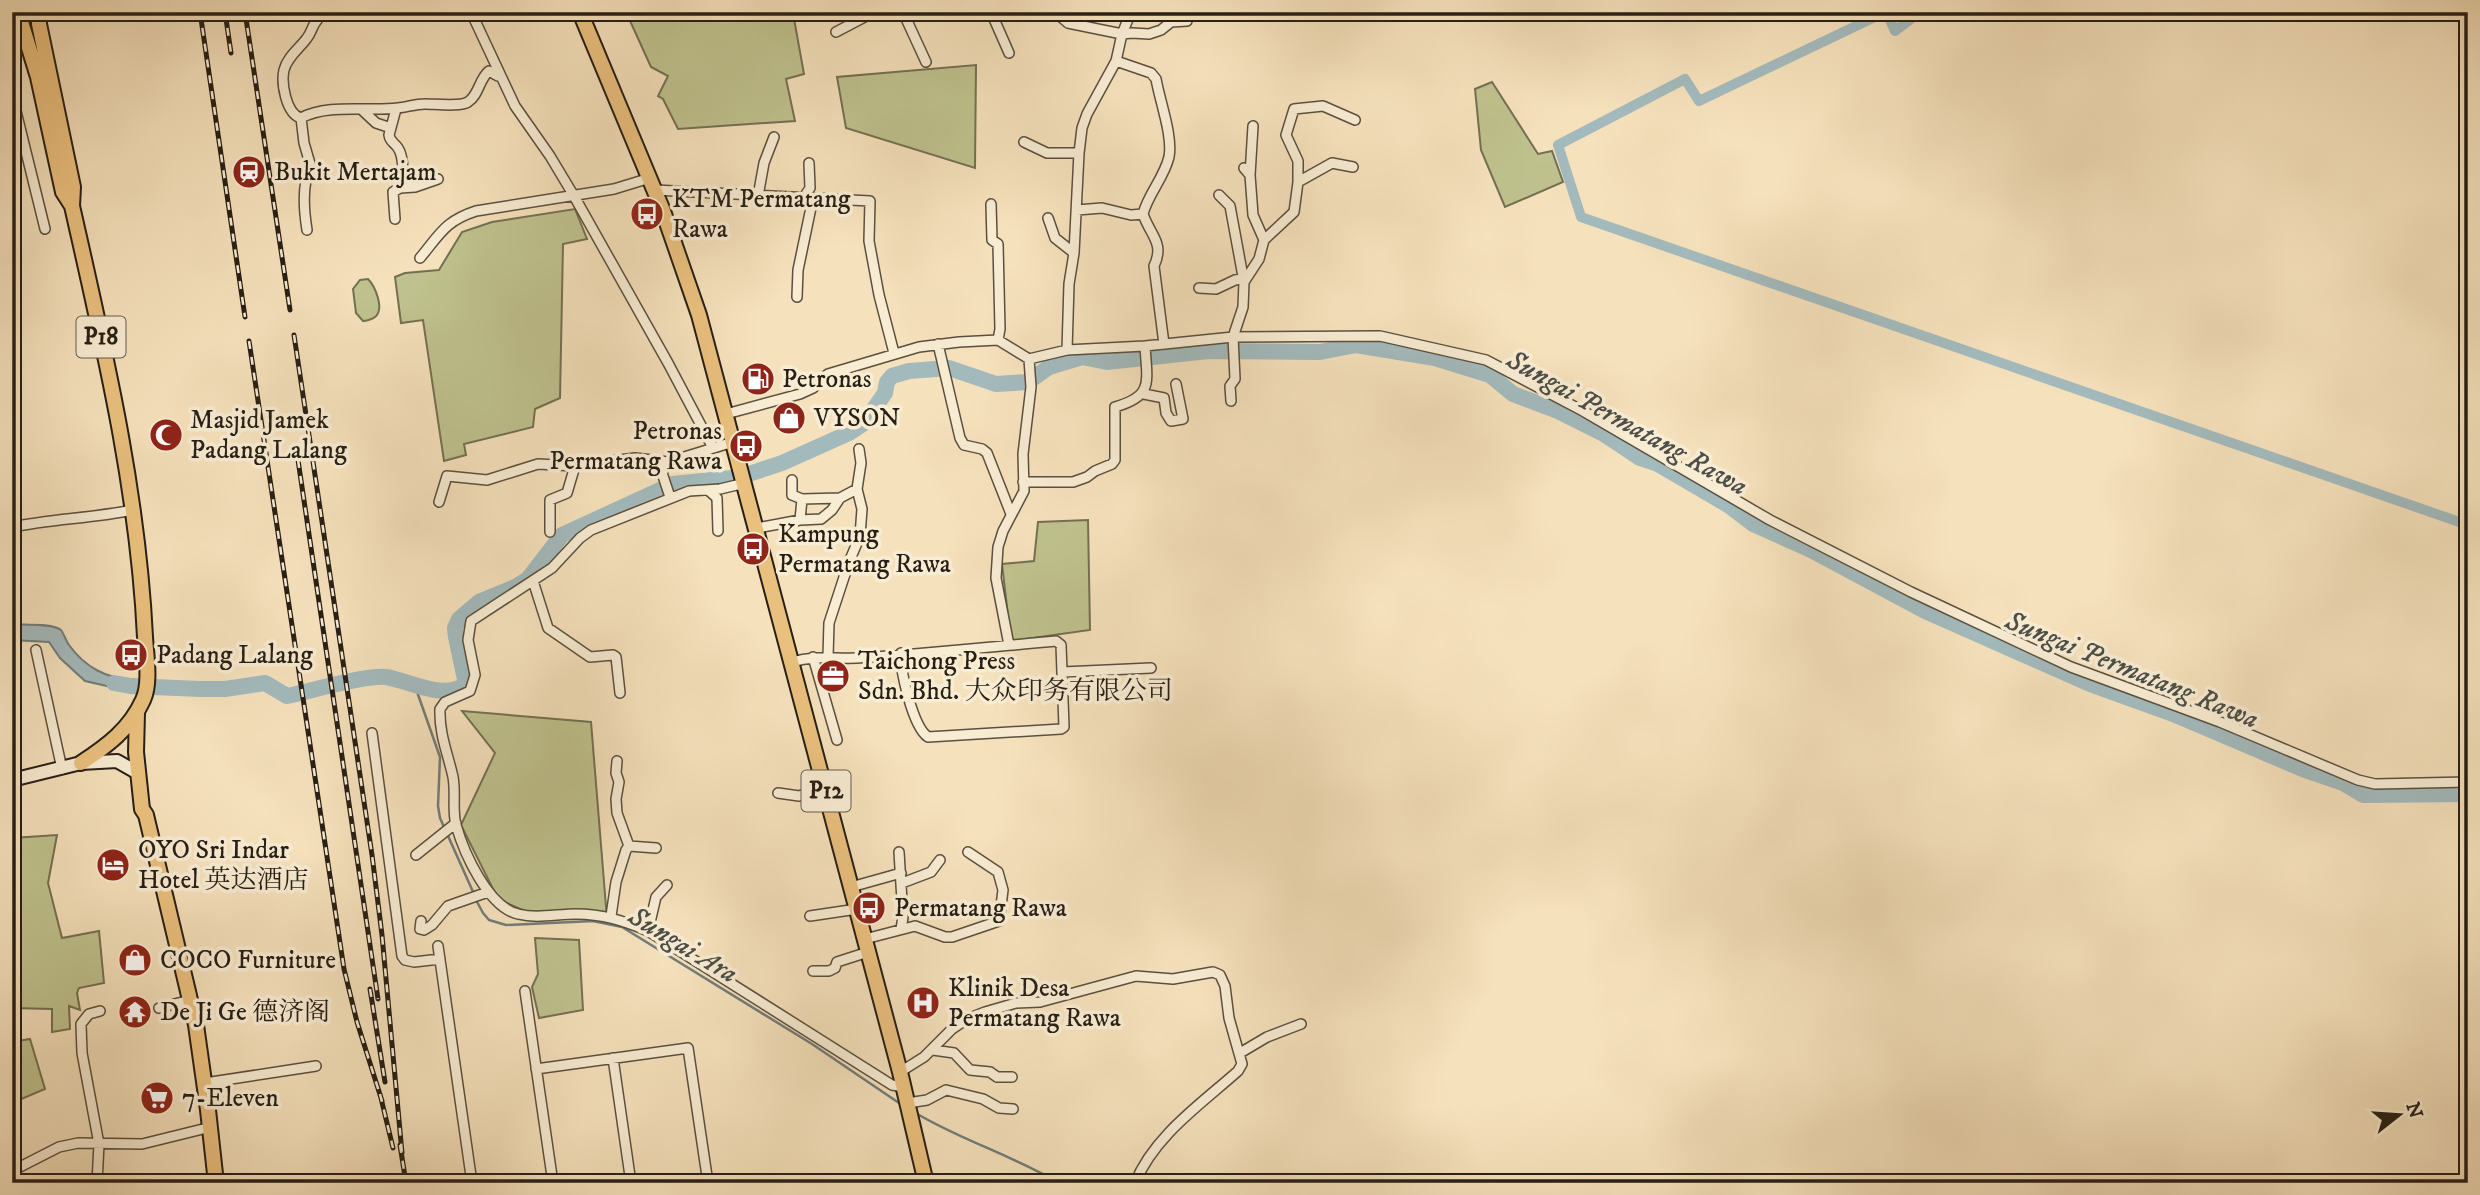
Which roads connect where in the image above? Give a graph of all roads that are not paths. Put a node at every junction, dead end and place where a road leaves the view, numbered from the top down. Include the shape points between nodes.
1 (18, 12) edge
2 (24, 12) edge
3 (318, 12) edge
4 (471, 12) edge
5 (580, 12) edge
6 (874, 12) edge
7 (903, 12) edge
8 (991, 12) edge
9 (1060, 12) edge
10 (1131, 12) edge
11 (38, 16) edge
12 (1187, 21) dead end
13 (836, 32) dead end
14 (1122, 34) junction
15 (1009, 53) dead end
16 (1116, 61) junction
17 (926, 62) dead end
18 (38, 77) junction
19 (501, 79) junction
20 (12, 95) edge
21 (396, 108) junction
22 (361, 109) junction
23 (301, 117) junction
24 (1355, 120) dead end
25 (1253, 126) dead end
26 (391, 128) junction
27 (774, 137) dead end
28 (1024, 142) dead end
29 (1079, 153) junction
30 (808, 163) dead end
31 (1353, 167) dead end
32 (438, 179) dead end
33 (1298, 182) junction
34 (652, 184) junction
35 (400, 188) junction
36 (1219, 195) dead end
37 (574, 196) junction
38 (758, 196) junction
39 (808, 198) junction
40 (990, 204) dead end
41 (72, 206) junction
42 (1077, 209) junction
43 (1143, 214) junction
44 (1048, 218) dead end
45 (395, 219) dead end
46 (45, 229) dead end
47 (307, 230) dead end
48 (1264, 240) junction
49 (1074, 253) junction
50 (420, 258) dead end
51 (1244, 282) junction
52 (1199, 288) dead end
53 (797, 297) dead end
54 (998, 340) junction
55 (1233, 340) junction
56 (938, 344) junction
57 (1164, 344) junction
58 (1067, 350) junction
59 (1145, 350) junction
60 (894, 354) junction
61 (1029, 359) junction
62 (1176, 384) dead end
63 (1143, 394) junction
64 (1231, 401) dead end
65 (726, 414) junction
66 (733, 442) junction
67 (713, 448) junction
68 (859, 449) dead end
69 (668, 462) junction
70 (575, 466) junction
71 (743, 478) junction
72 (792, 480) dead end
73 (1023, 482) junction
74 (857, 489) junction
75 (708, 490) junction
76 (669, 497) junction
77 (840, 498) junction
78 (802, 499) junction
79 (439, 502) dead end
80 (133, 510) junction
81 (1011, 514) junction
82 (800, 520) junction
83 (13, 525) edge
84 (757, 528) junction
85 (718, 531) dead end
86 (550, 533) dead end
87 (533, 581) junction
88 (1009, 645) junction
89 (36, 650) dead end
90 (901, 653) junction
91 (828, 656) junction
92 (813, 657) junction
93 (792, 662) junction
94 (1151, 668) dead end
95 (1063, 672) junction
96 (620, 693) dead end
97 (142, 702) junction
98 (372, 733) dead end
99 (837, 740) dead end
100 (12, 753) edge
101 (617, 761) dead end
102 (81, 764) junction
103 (62, 769) junction
104 (138, 773) junction
105 (15, 779) edge
106 (2468, 782) edge
107 (825, 788) junction
108 (778, 793) dead end
109 (146, 815) junction
110 (454, 825) junction
111 (629, 846) junction
112 (656, 848) dead end
113 (899, 852) dead end
114 (968, 852) dead end
115 (416, 855) dead end
116 (940, 860) dead end
117 (902, 878) junction
118 (667, 885) dead end
119 (851, 887) junction
120 (487, 892) junction
121 (857, 909) junction
122 (611, 916) junction
123 (810, 916) dead end
124 (421, 922) dead end
125 (901, 929) junction
126 (648, 931) junction
127 (866, 945) junction
128 (438, 946) dead end
129 (440, 959) junction
130 (813, 971) dead end
131 (525, 991) dead end
132 (190, 1000) junction
133 (159, 1008) dead end
134 (100, 1011) dead end
135 (1301, 1024) dead end
136 (933, 1049) junction
137 (1241, 1053) junction
138 (613, 1058) junction
139 (316, 1066) dead end
140 (536, 1069) junction
141 (1012, 1077) dead end
142 (902, 1079) junction
143 (205, 1083) junction
144 (908, 1103) junction
145 (1013, 1109) dead end
146 (211, 1127) junction
147 (99, 1144) junction
148 (12, 1171) edge
149 (97, 1183) edge
150 (216, 1183) edge
151 (472, 1183) edge
152 (553, 1183) edge
153 (631, 1183) edge
154 (708, 1183) edge
155 (926, 1183) edge
156 (1135, 1183) edge

1 - 18 main road, P18
2 - 18 street
3 - 23 street via 309,36 284,71 290,111
4 - 19 street
5 - 34 main road, P12
6 - 13 street
7 - 17 street
8 - 15 street
9 - 14 street via 1068,23
10 - 14 street
11 - 41 main road, P18 via 73,187
12 - 14 street via 1171,22 1149,34
14 - 16 street
16 - 29 street via 1087,114
16 - 43 street via 1156,79 1170,143 1161,180
18 - 41 main road, P18 via 63,191
19 - 21 street via 489,71 474,97 463,104
19 - 37 street
20 - 46 street
21 - 22 street
21 - 26 street
22 - 23 street via 312,112
22 - 26 street via 376,123
23 - 47 street via 311,167 303,197
24 - 33 street via 1323,106 1294,109 1286,135 1298,161
25 - 48 street via 1247,172 1253,215
26 - 35 street via 389,139 400,151
27 - 38 street
28 - 29 street via 1047,153
29 - 42 street
30 - 39 street
31 - 33 street via 1332,163
32 - 35 street
33 - 48 street via 1294,212
34 - 37 street
34 - 38 street
34 - 65 main road, P12 via 699,315
35 - 45 street via 393,192
36 - 51 street via 1230,206
37 - 50 street via 476,211 453,219
37 - 67 street
38 - 39 street
39 - 53 street
39 - 60 street via 870,201 869,241
40 - 54 street via 992,240 998,244
41 - 80 main road, P18 via 120,424
42 - 43 street
42 - 49 street
43 - 57 street via 1159,248 1154,266
44 - 49 street via 1055,238
48 - 51 street via 1259,259
49 - 58 street
51 - 52 street
51 - 55 street via 1243,307
54 - 56 street
54 - 61 street
55 - 57 street
55 - 64 street
55 - 106 street via 1380,336 1486,360 1770,520 2071,667 2358,780 2375,784
56 - 60 street
56 - 81 street via 960,438 964,445 987,453
57 - 59 street
58 - 59 street
58 - 61 street
59 - 63 street
60 - 65 street via 828,374 800,394
61 - 73 street
62 - 63 street via 1183,419 1171,421 1164,398
63 - 73 street via 1115,407 1112,464 1073,482
65 - 66 main road, P12
66 - 67 street
66 - 71 main road, P12
67 - 69 street
68 - 74 street
69 - 70 street via 635,457
69 - 76 street via 662,473
70 - 79 street via 538,464 487,480 447,477
70 - 86 street via 567,493 550,500
71 - 75 street
71 - 84 main road, P12
72 - 78 street via 792,495
73 - 81 street via 1021,500
74 - 77 street
74 - 91 street via 862,509 860,536 829,623
75 - 76 street
75 - 85 street via 717,498
76 - 87 street via 591,530
77 - 78 street
77 - 82 street via 821,519
78 - 82 street
80 - 83 street
80 - 97 main road, P18 via 146,678
81 - 88 street via 998,547 996,578
82 - 84 street
84 - 93 main road, P12
87 - 96 street via 548,628 590,657 616,657
87 - 110 street via 471,621 468,640 475,675 470,691 440,709 442,738 454,780
88 - 90 street
88 - 95 street via 1056,641 1061,645
89 - 103 street
90 - 91 street
90 - 95 street via 918,726 928,737 1061,729 1065,723
91 - 92 street
92 - 93 street
92 - 99 street
93 - 107 main road, P12
94 - 95 street
97 - 102 main road via 117,737
97 - 104 main road, P18
97 - 109 main road, P18 via 146,708
98 - 129 street via 402,956 414,962
100 - 105 street
101 - 111 street via 617,813
102 - 103 street
102 - 104 street via 117,761
103 - 105 street
104 - 109 main road, P18
107 - 108 street via 799,796
107 - 119 main road, P12
109 - 132 main road, P18
110 - 115 street
110 - 120 street
111 - 112 street
111 - 122 street via 616,882
113 - 117 street
114 - 125 street via 998,872 1003,890 999,921 952,937 915,926
116 - 117 street via 931,872
117 - 119 street
117 - 125 street
118 - 126 street via 656,897
119 - 121 main road, P12
120 - 122 street via 499,906 516,914
120 - 124 street via 448,906 424,930
121 - 123 street
121 - 127 main road, P12
122 - 126 street
125 - 127 street
126 - 142 street via 891,1085
127 - 130 street via 829,971
127 - 142 main road, P12
128 - 129 street
129 - 151 street
131 - 140 street
132 - 133 street
132 - 143 main road, P18
134 - 147 street via 89,1014 81,1024
135 - 137 street
136 - 137 street via 967,1019 1016,1003 1040,1002 1136,976 1174,979 1213,972 1225,986 1229,1018
136 - 141 street via 954,1054 970,1070
136 - 142 street
137 - 156 street via 1237,1071 1171,1129
138 - 140 street
138 - 153 street
138 - 154 street via 688,1048
139 - 143 street
140 - 152 street
142 - 144 main road, P12
143 - 146 main road, P18
144 - 145 street via 946,1090
144 - 155 main road, P12
146 - 147 street via 142,1144
146 - 150 main road, P18
147 - 148 street via 59,1147
147 - 149 street

